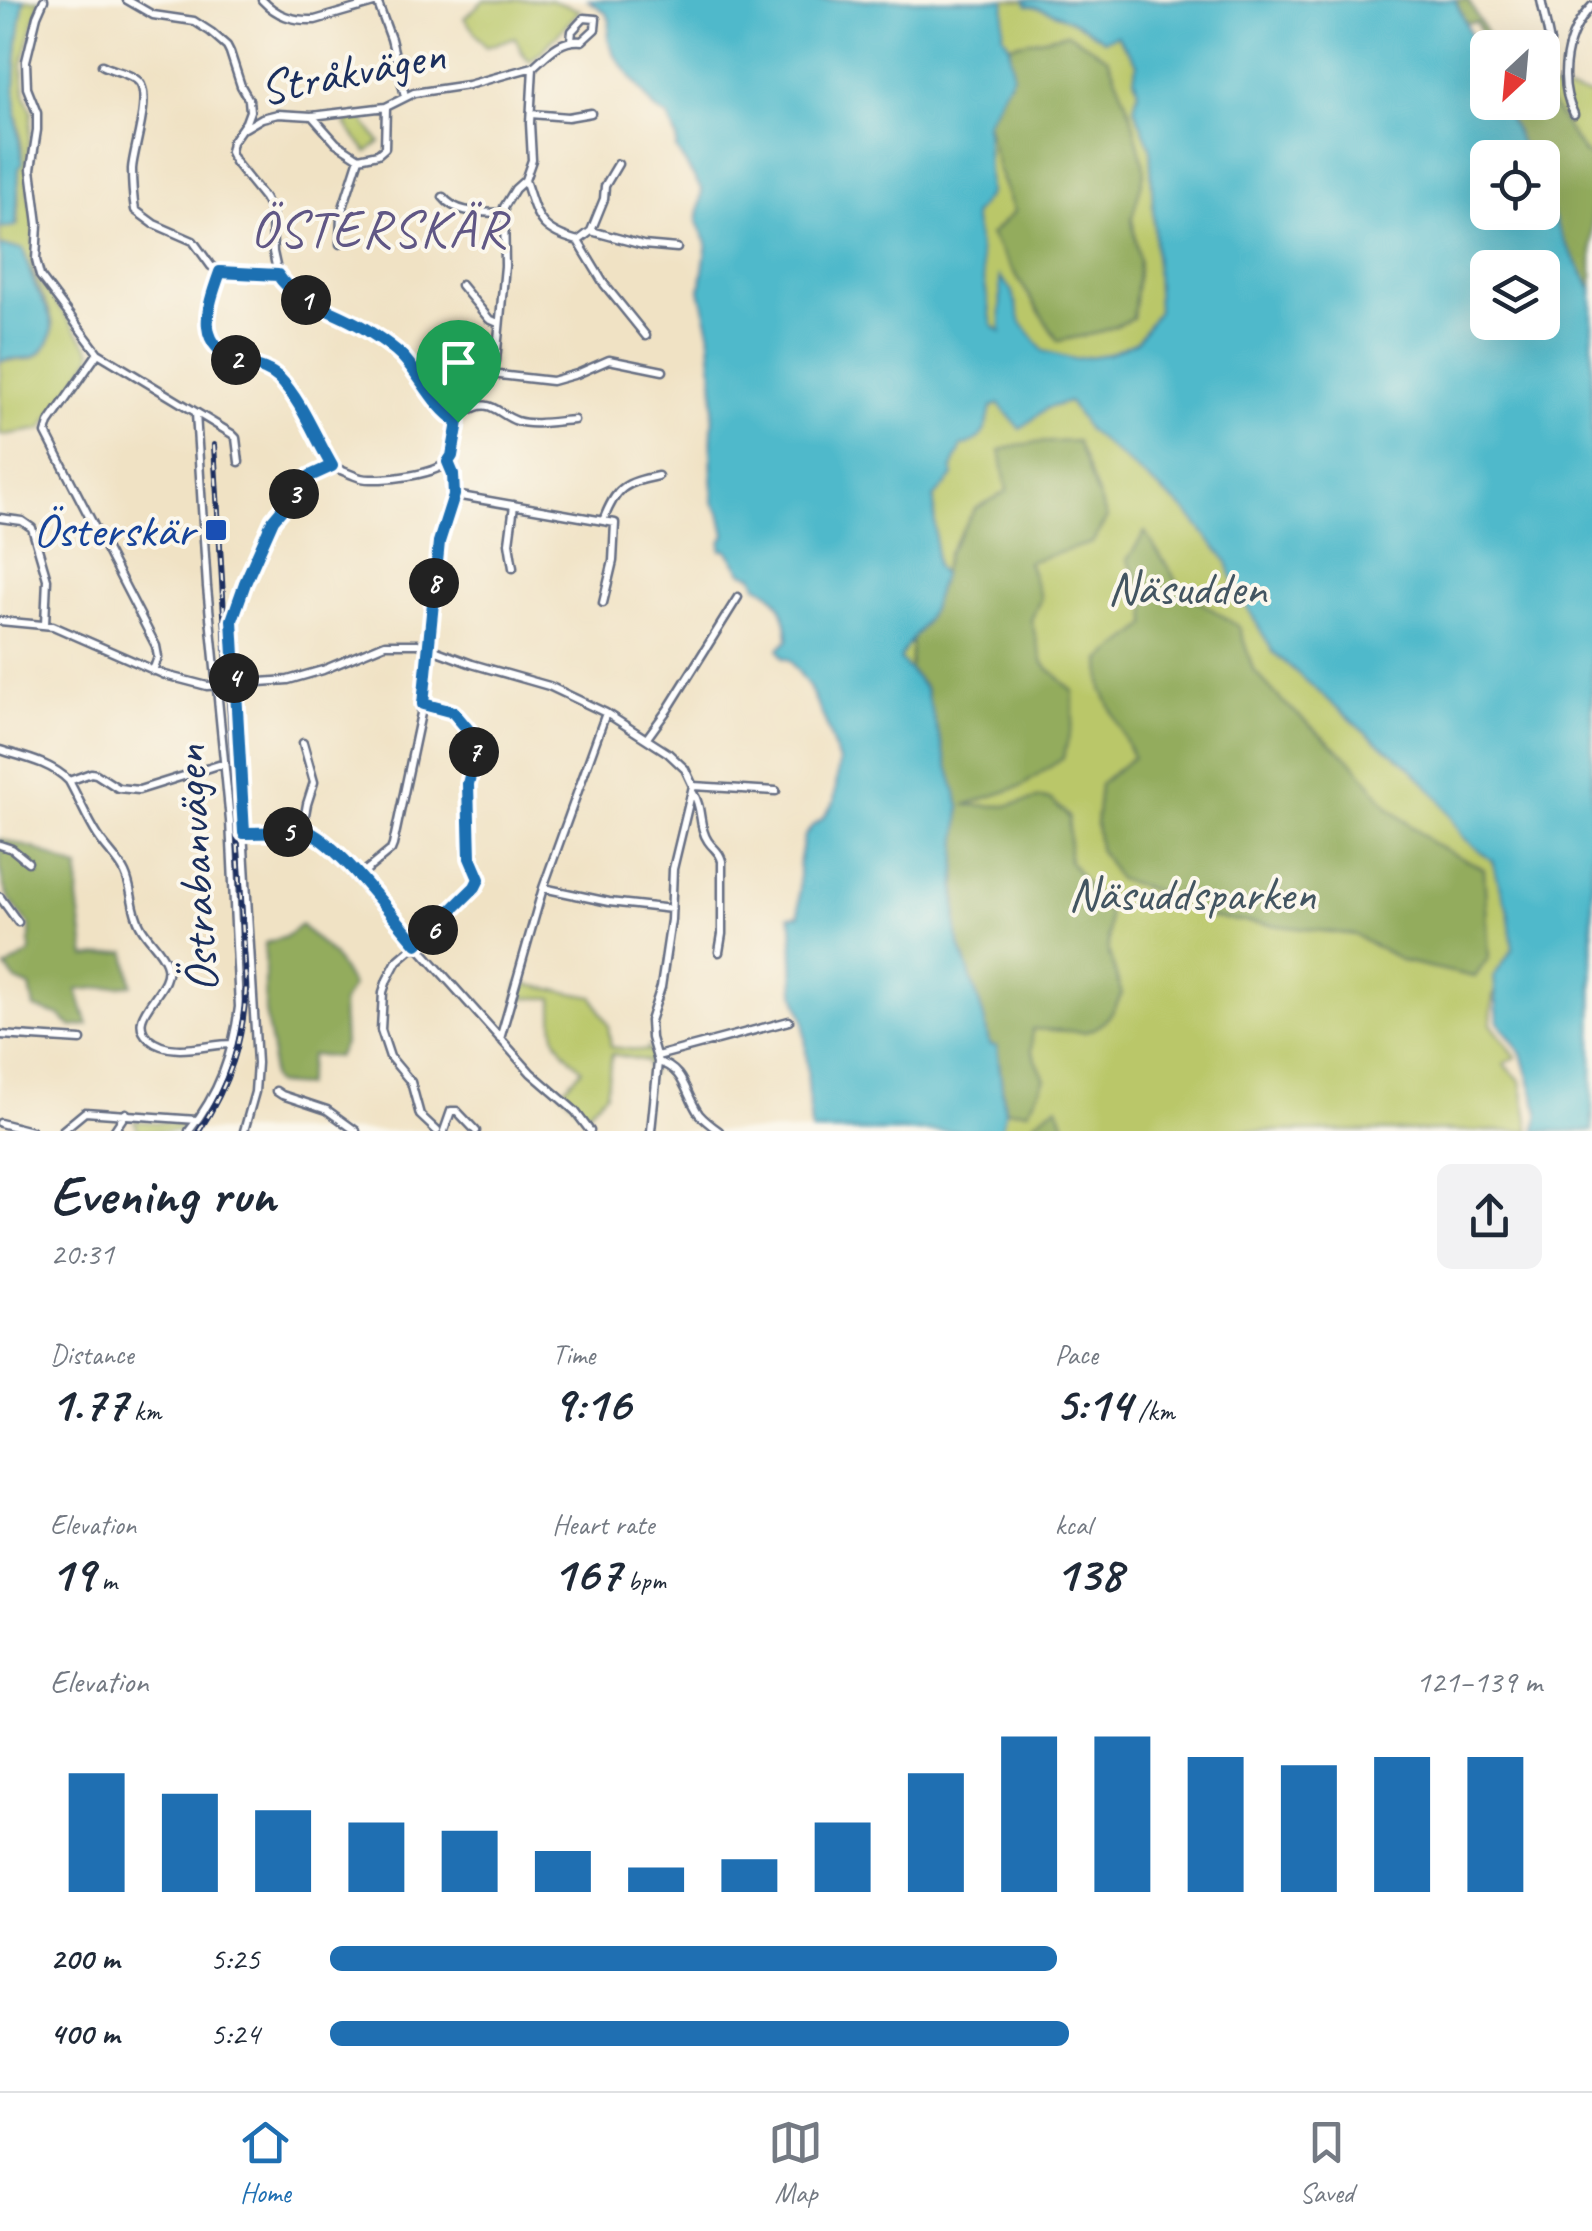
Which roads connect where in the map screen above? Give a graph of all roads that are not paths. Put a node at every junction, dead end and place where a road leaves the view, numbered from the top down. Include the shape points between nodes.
1 (44, 0) edge
2 (126, 0) edge
3 (262, 0) edge
4 (1541, 0) edge
5 (377, 1) edge
6 (1592, 6) edge
7 (1547, 30) edge
8 (571, 40) junction
9 (102, 65) dead end
10 (534, 67) junction
11 (404, 96) junction
12 (249, 100) junction
13 (386, 108) junction
14 (590, 113) dead end
15 (531, 114) junction
16 (1574, 114) dead end
17 (312, 116) junction
18 (266, 117) junction
19 (242, 129) junction
20 (359, 158) junction
21 (618, 164) dead end
22 (525, 180) junction
23 (443, 196) dead end
24 (504, 213) junction
25 (591, 231) junction
26 (578, 241) junction
27 (340, 244) dead end
28 (676, 248) dead end
29 (220, 272) junction
30 (278, 275) junction
31 (461, 285) dead end
32 (498, 323) junction
33 (646, 336) dead end
34 (98, 352) junction
35 (664, 370) dead end
36 (491, 374) junction
37 (196, 413) junction
38 (460, 418) junction
39 (574, 420) dead end
40 (239, 462) dead end
41 (448, 462) junction
42 (332, 466) junction
43 (658, 476) dead end
44 (454, 495) junction
45 (514, 505) junction
46 (0, 518) edge
47 (603, 521) junction
48 (513, 568) dead end
49 (738, 596) dead end
50 (603, 603) dead end
51 (0, 621) edge
52 (45, 624) junction
53 (428, 647) junction
54 (153, 670) junction
55 (235, 685) junction
56 (218, 686) junction
57 (423, 704) junction
58 (606, 713) junction
59 (647, 738) junction
60 (304, 744) dead end
61 (0, 750) edge
62 (225, 763) junction
63 (69, 781) junction
64 (692, 789) junction
65 (776, 791) dead end
66 (302, 832) junction
67 (244, 833) junction
68 (0, 844) edge
69 (28, 862) dead end
70 (358, 876) junction
71 (542, 888) junction
72 (0, 899) edge
73 (672, 909) junction
74 (18, 922) dead end
75 (417, 944) junction
76 (719, 952) dead end
77 (789, 1020) dead end
78 (0, 1035) edge
79 (500, 1039) junction
80 (81, 1040) dead end
81 (232, 1044) junction
82 (657, 1059) junction
83 (276, 1091) dead end
84 (126, 1113) junction
85 (198, 1120) junction
86 (0, 1123) edge
87 (31, 1131) edge
88 (62, 1131) edge
89 (114, 1131) edge
90 (189, 1131) edge
91 (244, 1131) edge
92 (356, 1131) edge
93 (441, 1131) edge
94 (476, 1131) edge
95 (590, 1131) edge
96 (651, 1131) edge
97 (719, 1131) edge

1 - 34 street via 26,61 37,114 31,169 37,269
2 - 12 street via 210,32 230,52
3 - 5 street via 274,12 306,20
4 - 7 street
5 - 11 street
6 - 16 street via 1567,54
8 - 8 street via 582,41 595,30 596,19 584,18
8 - 10 street
9 - 29 street via 142,86 143,124 132,173 135,210 193,241
10 - 11 street, Stråkvägen
10 - 15 street
11 - 13 street, Stråkvägen
12 - 18 street
12 - 19 street
13 - 17 street, Stråkvägen
13 - 20 street via 385,148
14 - 15 street
15 - 22 street
17 - 18 street, Stråkvägen
17 - 20 street
18 - 19 street, Stråkvägen
19 - 30 street via 230,152 272,213
20 - 27 street
21 - 25 street
22 - 24 street
22 - 26 street via 539,219
23 - 24 street via 458,208
24 - 32 street
25 - 26 street
25 - 28 street
26 - 33 street
29 - 30 street
29 - 42 street via 208,306 214,344 225,356 281,380
30 - 38 street via 286,288 351,319 394,350 443,410
31 - 32 street
32 - 36 street
34 - 37 street
34 - 54 street via 46,432 156,646
35 - 36 street via 610,360 552,381
36 - 38 street
37 - 40 street via 236,438
37 - 56 street, Östrabanvägen
38 - 39 street via 491,406 518,421
38 - 41 street
41 - 42 street via 428,472 372,479
41 - 44 street
42 - 55 street via 310,476 266,534 232,620
43 - 47 street via 620,488
44 - 45 street
44 - 53 street via 439,542
45 - 47 street
45 - 48 street
46 - 52 street via 32,528 47,579
47 - 50 street via 615,523
49 - 59 street
51 - 52 street
52 - 54 street
53 - 55 street via 385,644 311,675
53 - 57 street
53 - 58 street via 549,686
54 - 56 street
55 - 56 street
55 - 67 street
56 - 62 street, Östrabanvägen
57 - 70 street via 392,850
57 - 75 street via 453,712 470,732 470,858 479,879
58 - 59 street
58 - 71 street
59 - 64 street via 692,778
60 - 66 street via 314,782
61 - 63 street
62 - 63 street via 139,790 118,788 96,774
62 - 81 street, Östrabanvägen via 239,980
63 - 81 street via 123,869 138,923 166,963 166,980 142,1017 146,1035 184,1049
64 - 65 street
64 - 73 street via 673,869
64 - 76 street via 706,837 721,854
66 - 67 street
66 - 70 street via 322,839
67 - 91 street via 257,1064
68 - 69 street
70 - 75 street
71 - 73 street
71 - 79 street
72 - 74 street
73 - 82 street via 650,1021
75 - 79 street
75 - 93 street via 386,980 381,1030 390,1057 411,1082 420,1115
77 - 82 street
78 - 80 street
79 - 95 street
81 - 85 street, Östrabanvägen
82 - 96 street
82 - 97 street via 677,1073 697,1110
83 - 92 street via 327,1110
84 - 85 street
84 - 88 street via 85,1112
84 - 89 street
85 - 90 street, Östrabanvägen
86 - 87 street
93 - 94 street via 457,1111

